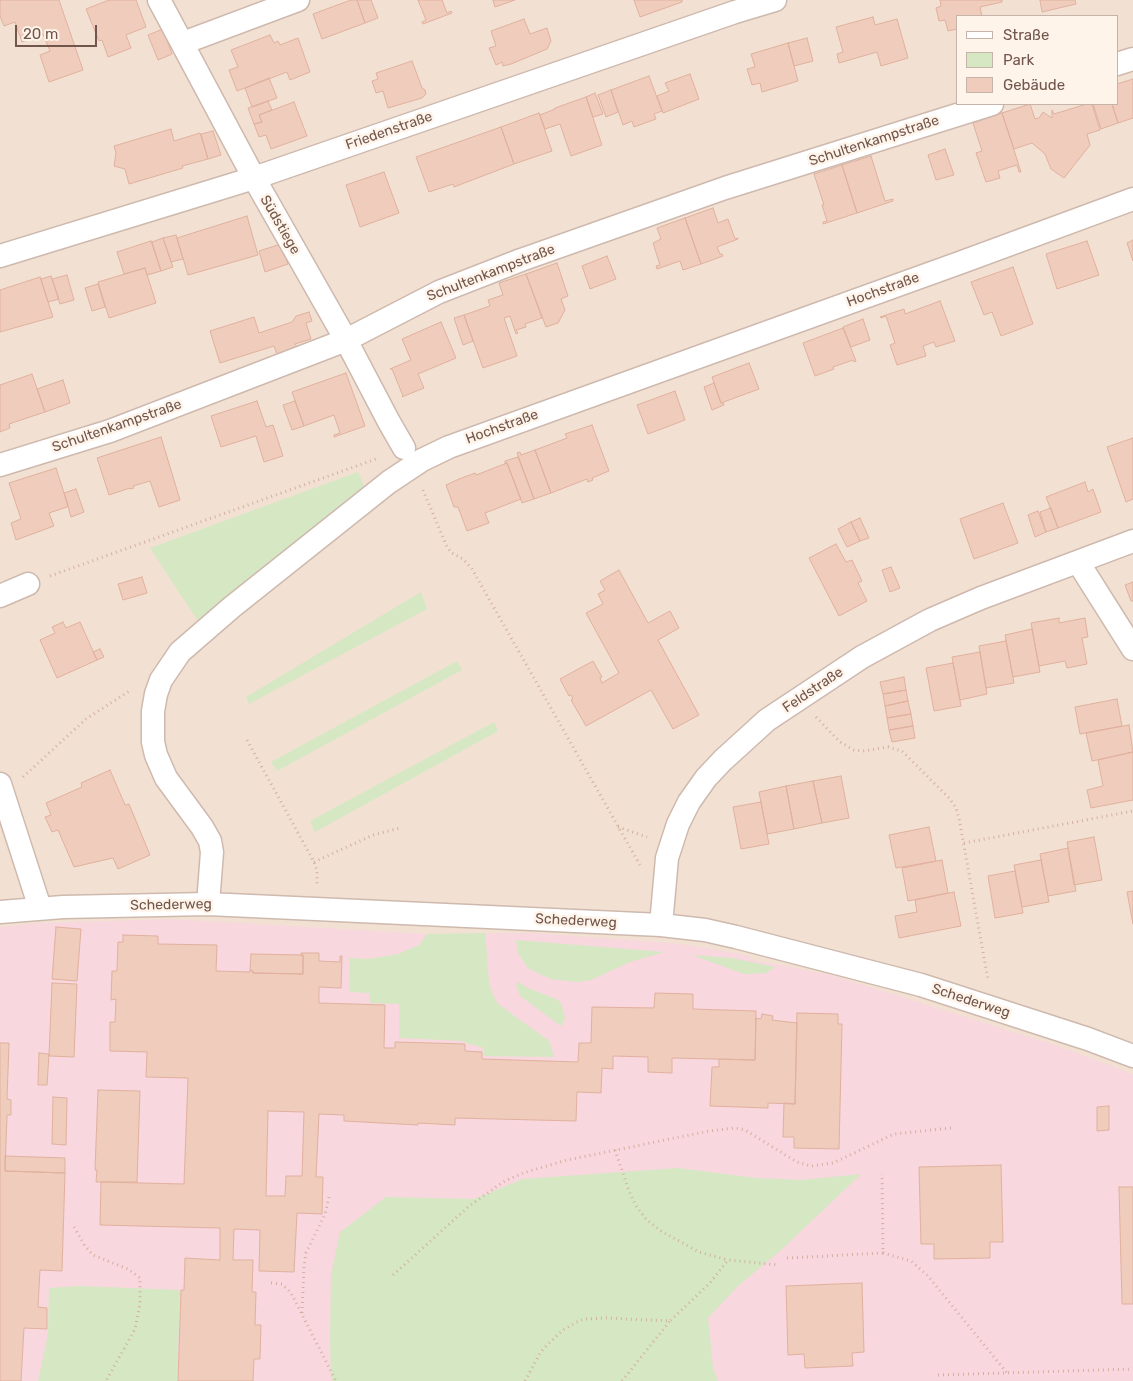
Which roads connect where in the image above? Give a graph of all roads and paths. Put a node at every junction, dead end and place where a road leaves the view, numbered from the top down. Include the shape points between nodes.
1 (158, 0) edge
2 (298, 0) edge
3 (775, 0) edge
4 (183, 43) junction
5 (1133, 59) edge
6 (1118, 64) edge
7 (989, 105) edge
8 (254, 178) junction
9 (1133, 198) edge
10 (0, 256) edge
11 (346, 340) junction
12 (409, 457) junction
13 (0, 465) edge
14 (1133, 542) edge
15 (1078, 562) junction
16 (28, 584) joint
17 (0, 596) edge
18 (1133, 649) edge
19 (136, 686) dead end
20 (797, 699) junction
21 (247, 740) dead end
22 (2, 789) edge
23 (1133, 811) edge
24 (616, 825) junction
25 (400, 828) dead end
26 (964, 843) junction
27 (670, 844) junction
28 (314, 862) junction
29 (664, 888) junction
30 (208, 904) junction
31 (40, 908) junction
32 (316, 908) junction
33 (0, 912) edge
34 (661, 925) junction
35 (987, 971) dead end
36 (1133, 1056) edge
37 (952, 1128) dead end
38 (615, 1150) junction
39 (882, 1174) dead end
40 (329, 1197) dead end
41 (74, 1227) dead end
42 (884, 1254) junction
43 (787, 1258) dead end
44 (728, 1260) junction
45 (779, 1265) dead end
46 (393, 1275) dead end
47 (271, 1283) dead end
48 (302, 1313) junction
49 (670, 1321) junction
50 (1133, 1369) edge
51 (1007, 1373) junction
52 (938, 1375) dead end
53 (106, 1381) edge
54 (336, 1381) edge
55 (526, 1381) edge
56 (622, 1381) edge

1 - 4 street, Südstiege
2 - 4 street
3 - 8 street, Friedenstraße
4 - 8 street, Südstiege
5 - 6 street
7 - 11 street, Schultenkampstraße via 725,188 521,260 440,292
8 - 10 street, Friedenstraße
8 - 11 street, Südstiege
9 - 12 street, Hochstraße via 449,447 422,460
11 - 12 street, Südstiege
11 - 13 street, Schultenkampstraße via 110,431
12 - 16 path
12 - 24 path via 447,547 472,569
12 - 30 street, Hochstraße via 389,482 180,652 161,680 153,711 153,742 166,778 210,840
14 - 15 street, Feldstraße
15 - 18 street
15 - 20 street, Feldstraße via 930,620 862,657
16 - 17 street
19 - 22 path via 86,719
20 - 26 path via 848,747 863,751 896,748 908,757 950,798 956,808
20 - 27 street, Feldstraße via 767,720 706,778 689,802
21 - 28 path
22 - 31 street
23 - 26 path
24 - 27 path
24 - 29 path via 642,869
25 - 28 path via 373,835
26 - 35 path
27 - 29 street, Feldstraße
28 - 32 path via 317,870
29 - 34 street, Feldstraße
30 - 31 street, Schederweg
30 - 32 street, Schederweg
31 - 33 street, Schederweg
32 - 34 street, Schederweg
34 - 36 street, Schederweg via 736,937 921,985
37 - 38 path via 894,1134 833,1163 811,1166 797,1162 745,1130 735,1128
38 - 44 path via 629,1192 646,1219 699,1252
38 - 46 path via 543,1166 503,1182 468,1207
39 - 42 path
40 - 48 path via 325,1214 306,1253
41 - 53 path via 93,1255 128,1269 140,1278 135,1330
42 - 43 path
42 - 51 path via 911,1261 928,1276
44 - 45 path
44 - 49 path via 709,1284
47 - 48 path via 286,1286
48 - 54 path
49 - 55 path via 584,1319 563,1330 547,1345
49 - 56 path
50 - 51 path
51 - 52 path

